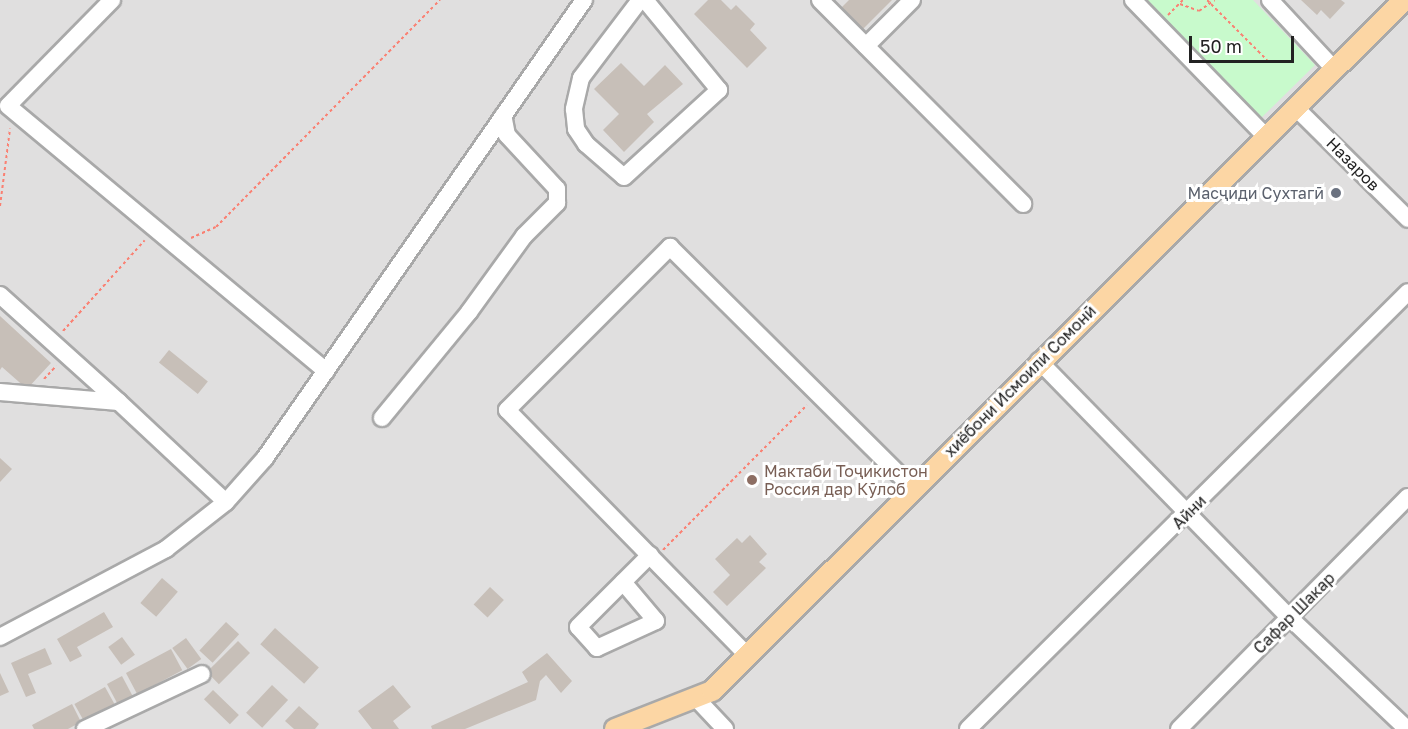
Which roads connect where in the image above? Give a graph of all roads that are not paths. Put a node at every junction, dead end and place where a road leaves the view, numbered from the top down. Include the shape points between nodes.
1 (112, 0) edge
2 (584, 0) edge
3 (640, 0) edge
4 (645, 0) edge
5 (820, 0) edge
6 (912, 0) edge
7 (1133, 0) edge
8 (1269, 0) edge
9 (1404, 0) edge
10 (866, 46) junction
11 (1335, 70) junction
12 (1297, 109) junction
13 (7, 110) edge
14 (503, 115) junction
15 (1267, 138) junction
16 (1023, 204) dead end
17 (1408, 219) edge
18 (1408, 292) edge
19 (0, 295) edge
20 (1039, 361) junction
21 (326, 371) junction
22 (0, 392) edge
23 (119, 402) junction
24 (382, 418) dead end
25 (913, 488) junction
26 (1408, 497) edge
27 (226, 502) junction
28 (1188, 513) junction
29 (652, 558) junction
30 (623, 582) dead end
31 (1290, 618) junction
32 (0, 638) edge
33 (747, 655) junction
34 (202, 674) dead end
35 (695, 697) junction
36 (1403, 725) edge
37 (85, 729) edge
38 (615, 729) edge
39 (725, 729) edge
40 (968, 729) edge
41 (1179, 729) edge

1 - 13 street
2 - 14 street
3 - 4 street via 581,78 574,109 576,129 586,144 624,177 719,90
5 - 10 street
6 - 10 street
7 - 15 street
8 - 11 street
9 - 11 main road, хиёбони Исмоили Сомонӣ
10 - 16 street
11 - 12 main road, хиёбони Исмоили Сомонӣ
12 - 15 main road, хиёбони Исмоили Сомонӣ
12 - 17 street, Назаров
13 - 21 street
14 - 21 street
14 - 24 street via 507,135 556,189 557,203 524,236 469,312
15 - 20 main road, хиёбони Исмоили Сомонӣ
18 - 28 street, Айни
19 - 23 street
20 - 25 main road, хиёбони Исмоили Сомонӣ
20 - 28 street
21 - 27 street via 265,458
22 - 23 street
23 - 27 street
25 - 29 street via 670,248 507,410
25 - 33 main road, хиёбони Исмоили Сомонӣ
26 - 31 street, Сафар Шакар
27 - 32 street via 166,549
28 - 31 street
28 - 40 street, Айни
29 - 30 street
29 - 33 street
31 - 36 street
31 - 41 street, Сафар Шакар
33 - 35 main road, хиёбони Исмоили Сомонӣ via 712,691
34 - 37 street
35 - 38 main road, хиёбони Исмоили Сомонӣ
35 - 39 street

